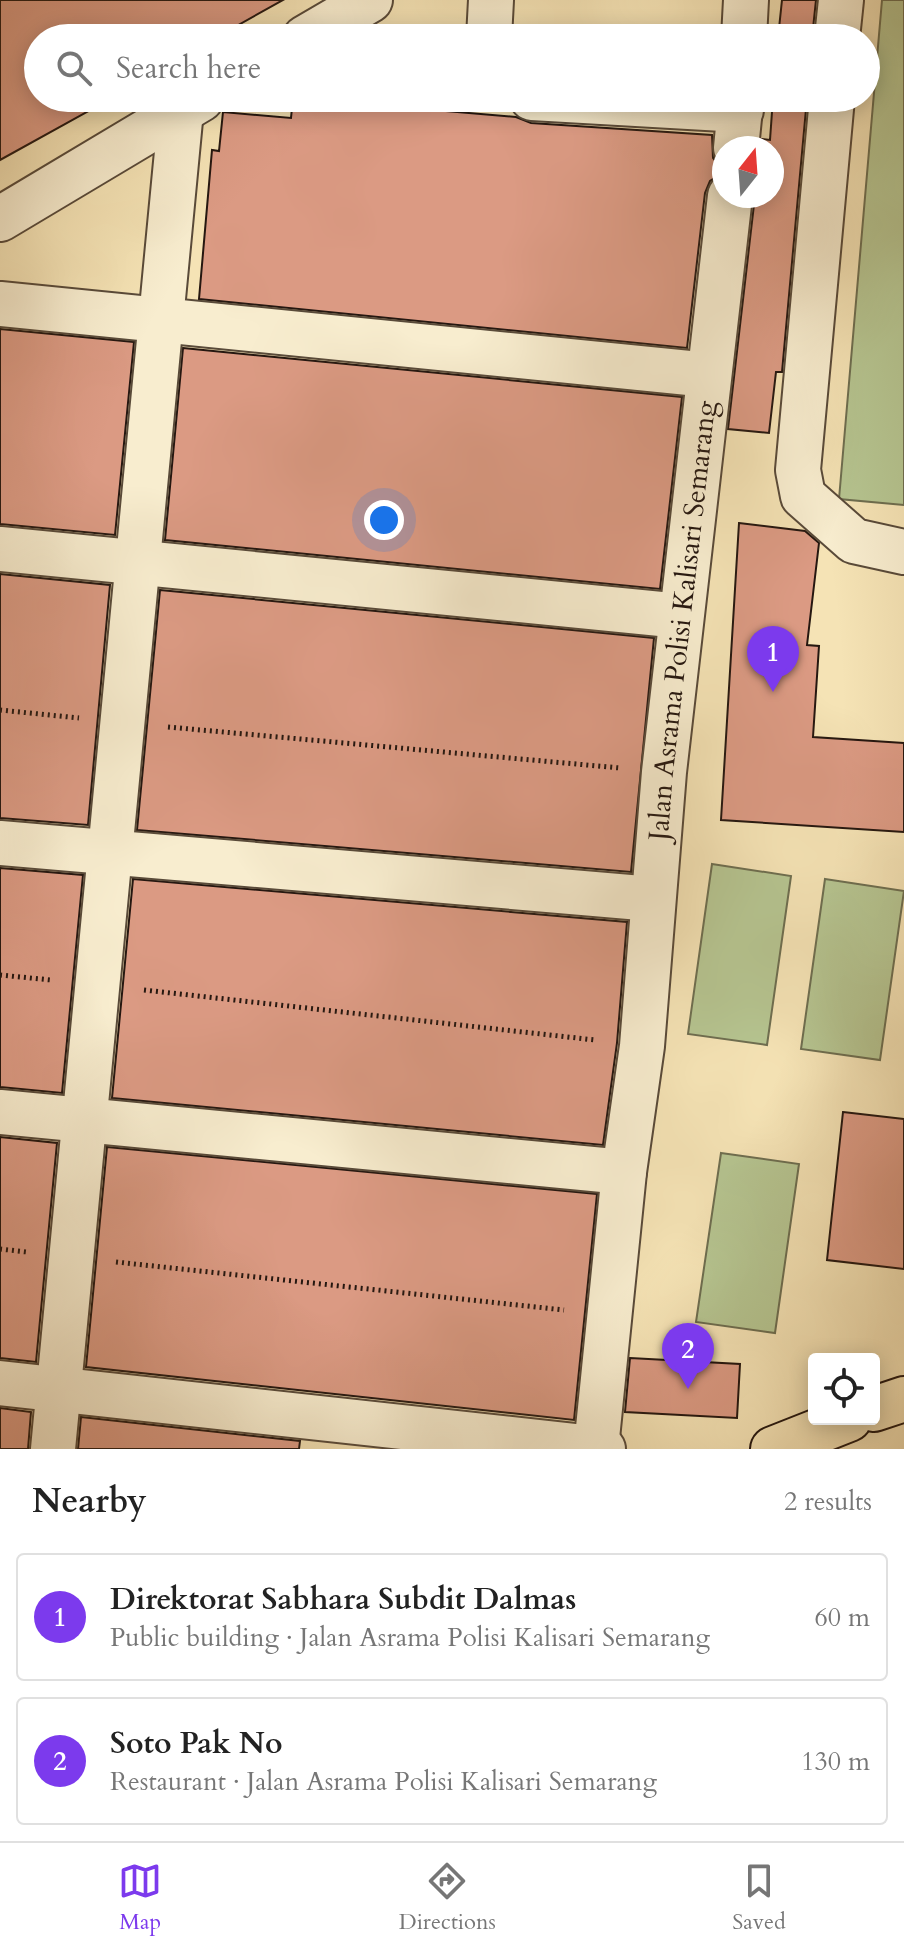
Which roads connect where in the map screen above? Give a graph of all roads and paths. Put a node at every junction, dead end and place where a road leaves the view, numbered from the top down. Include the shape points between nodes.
1 (370, 0) edge
2 (491, 0) edge
3 (746, 0) edge
4 (841, 0) edge
5 (329, 24) edge
6 (490, 24) edge
7 (745, 24) edge
8 (838, 24) edge
9 (179, 112) edge
10 (191, 112) edge
11 (671, 112) edge
12 (831, 112) edge
13 (740, 119) edge
14 (729, 208) edge
15 (0, 219) edge
16 (0, 304) edge
17 (161, 321) junction
18 (709, 375) junction
19 (0, 549) edge
20 (904, 552) edge
21 (138, 563) junction
22 (681, 616) junction
23 (0, 710) edge
24 (123, 722) junction
25 (664, 772) junction
26 (0, 843) edge
27 (111, 852) junction
28 (653, 899) junction
29 (0, 975) edge
30 (98, 985) junction
31 (642, 1046) junction
32 (0, 1112) edge
33 (85, 1120) junction
34 (624, 1172) junction
35 (0, 1249) edge
36 (71, 1257) junction
37 (610, 1315) junction
38 (0, 1383) edge
39 (59, 1390) junction
40 (904, 1399) edge
41 (880, 1407) edge
42 (834, 1425) edge
43 (596, 1448) edge
44 (53, 1449) edge
45 (603, 1449) edge
46 (773, 1449) edge

1 - 5 street
2 - 6 street
3 - 7 street
4 - 8 street
9 - 15 street
10 - 17 street
11 - 13 street
12 - 20 street via 798,470 803,496 854,541
14 - 18 street, Jalan Asrama Polisi Kalisari Semarang
16 - 17 street
17 - 18 street
17 - 21 street
18 - 22 street, Jalan Asrama Polisi Kalisari Semarang
19 - 21 street
21 - 22 street
21 - 24 street
22 - 25 street, Jalan Asrama Polisi Kalisari Semarang
23 - 24 path
24 - 25 path
24 - 27 street
25 - 28 street, Jalan Asrama Polisi Kalisari Semarang
26 - 27 street
27 - 28 street
27 - 30 street
28 - 31 street, Jalan Asrama Polisi Kalisari Semarang
29 - 30 path
30 - 31 path
30 - 33 street
31 - 34 street, Jalan Asrama Polisi Kalisari Semarang
32 - 33 street
33 - 34 street
33 - 36 street
34 - 37 street, Jalan Asrama Polisi Kalisari Semarang
35 - 36 path
36 - 37 path
36 - 39 street
37 - 43 street, Jalan Asrama Polisi Kalisari Semarang
38 - 39 street
39 - 43 street
39 - 44 street
40 - 41 highway
42 - 46 highway
43 - 45 street

